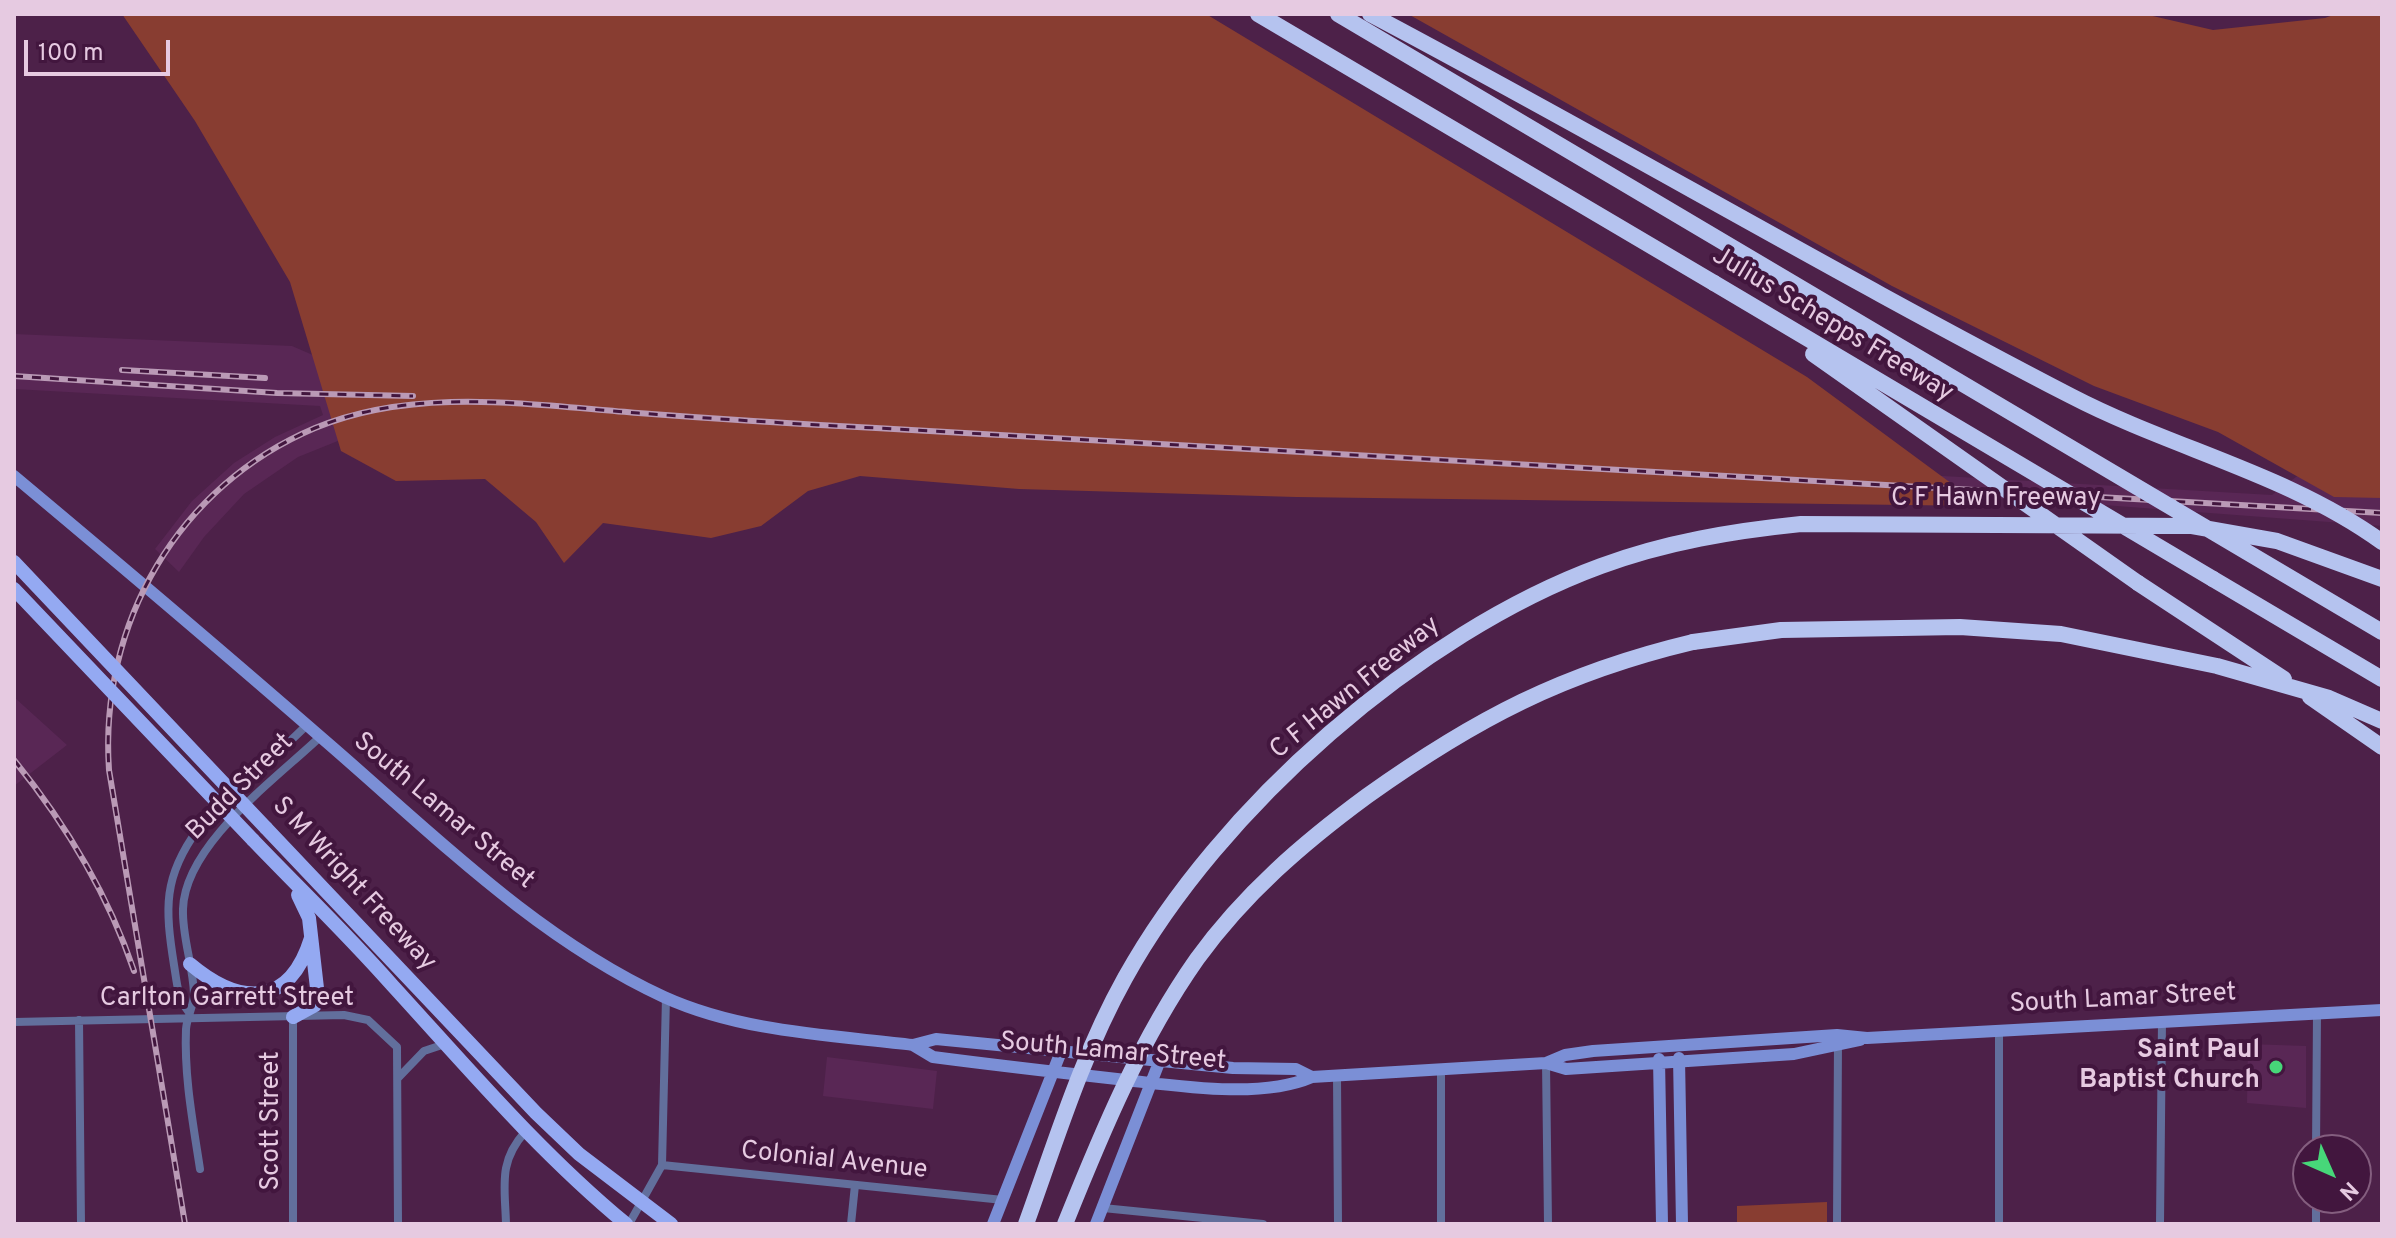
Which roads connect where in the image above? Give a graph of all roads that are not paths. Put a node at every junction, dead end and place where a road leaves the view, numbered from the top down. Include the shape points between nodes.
1 (1258, 14) edge
2 (1338, 14) edge
3 (1370, 14) edge
4 (1714, 283) junction
5 (14, 476) edge
6 (2382, 542) edge
7 (14, 562) edge
8 (2382, 579) edge
9 (14, 589) edge
10 (2382, 632) edge
11 (2382, 679) edge
12 (2320, 703) junction
13 (2382, 721) edge
14 (307, 725) junction
15 (321, 736) junction
16 (2382, 737) edge
17 (2382, 747) edge
18 (253, 840) junction
19 (312, 934) junction
20 (190, 964) junction
21 (666, 997) junction
22 (2382, 1010) edge
23 (2317, 1014) junction
24 (188, 1015) junction
25 (293, 1017) junction
26 (79, 1020) junction
27 (2162, 1020) junction
28 (14, 1022) edge
29 (1999, 1030) junction
30 (1838, 1041) junction
31 (446, 1044) junction
32 (913, 1045) junction
33 (1679, 1047) junction
34 (1658, 1048) junction
35 (1062, 1049) junction
36 (1160, 1060) junction
37 (1546, 1063) junction
38 (1680, 1063) junction
39 (1659, 1064) junction
40 (1441, 1070) junction
41 (1053, 1072) junction
42 (1337, 1076) junction
43 (1312, 1077) junction
44 (398, 1078) junction
45 (1152, 1082) junction
46 (525, 1132) junction
47 (2316, 1134) edge
48 (662, 1165) junction
49 (200, 1169) dead end
50 (855, 1185) junction
51 (1003, 1200) junction
52 (641, 1204) junction
53 (1103, 1208) junction
54 (1662, 1210) junction
55 (1682, 1217) edge
56 (81, 1224) edge
57 (293, 1224) edge
58 (398, 1224) edge
59 (506, 1224) edge
60 (627, 1224) edge
61 (671, 1224) edge
62 (851, 1224) edge
63 (993, 1224) edge
64 (1026, 1224) edge
65 (1065, 1224) edge
66 (1096, 1224) edge
67 (1263, 1224) edge
68 (1338, 1224) edge
69 (1441, 1224) edge
70 (1548, 1224) edge
71 (1662, 1224) edge
72 (1837, 1224) edge
73 (1999, 1224) edge
74 (2160, 1224) edge

1 - 4 highway, Julius Schepps Freeway
2 - 10 highway, Julius Schepps Freeway, bridge
3 - 6 highway, bridge via 1971,345 2148,434 2307,496
4 - 11 highway, Julius Schepps Freeway, bridge
4 - 12 highway, bridge via 2138,583
5 - 14 main road, South Lamar Street
7 - 52 main road, S M Wright Freeway, bridge via 536,1113
8 - 64 highway, C F Hawn Freeway, bridge via 2277,541 2192,526 1801,524 1655,549 1522,599 1430,656 1340,727 1257,804 1184,888 1140,952 1094,1038
9 - 18 main road, S M Wright Freeway, bridge
12 - 16 highway
12 - 17 highway
13 - 65 highway, bridge via 2329,698 2217,666 2121,644 1986,628 1781,630 1693,642 1571,678 1485,718 1428,753 1286,860 1214,936 1157,1021 1115,1103
14 - 15 main road, South Lamar Street
14 - 24 street, Budd Street via 198,829 177,864 166,901 180,1000
15 - 20 street, Budd Street via 211,841 194,864 183,909
15 - 21 main road, South Lamar Street via 561,939
18 - 19 main road via 305,904
18 - 31 main road, S M Wright Freeway
19 - 20 main road via 295,973 257,994 229,991
19 - 25 main road via 318,997 315,1005
20 - 24 street, Budd Street via 194,997
21 - 32 main road, South Lamar Street via 779,1029
21 - 48 street
22 - 23 main road, South Lamar Street
23 - 27 main road, South Lamar Street
23 - 47 street
24 - 25 street, Carlton Garrett Street
24 - 26 street, Carlton Garrett Street
24 - 49 street, Budd Street via 188,1089
25 - 44 street, Carlton Garrett Street via 344,1015 368,1020 395,1044
25 - 57 street, Scott Street
26 - 28 street, Carlton Garrett Street
26 - 56 street
27 - 29 main road, South Lamar Street
27 - 74 street
29 - 30 main road, South Lamar Street
29 - 73 street
30 - 33 main road, South Lamar Street
30 - 38 main road, South Lamar Street
30 - 72 street
31 - 44 street via 424,1051
31 - 46 main road, S M Wright Freeway
32 - 35 main road, South Lamar Street via 936,1039
32 - 41 main road, South Lamar Street via 933,1057
33 - 34 main road, South Lamar Street
33 - 38 main road
34 - 37 main road, South Lamar Street via 1565,1055
34 - 39 main road
35 - 36 main road, South Lamar Street
35 - 41 main road
36 - 43 main road, South Lamar Street via 1296,1069
36 - 45 main road
37 - 39 main road, South Lamar Street via 1566,1069
37 - 40 main road, South Lamar Street
37 - 70 street
38 - 39 main road, South Lamar Street
38 - 55 main road
39 - 54 main road
40 - 42 main road, South Lamar Street
40 - 69 street
41 - 45 main road, South Lamar Street
41 - 51 main road
42 - 43 main road, South Lamar Street
42 - 68 street
43 - 45 main road, South Lamar Street via 1295,1084 1250,1087
44 - 58 street, Carlton Garrett Street
45 - 53 main road
46 - 59 street via 505,1164
46 - 60 main road, S M Wright Freeway
48 - 50 street, Colonial Avenue
48 - 52 street
50 - 51 street, Colonial Avenue
50 - 62 street
51 - 63 main road
52 - 60 street
52 - 61 main road, S M Wright Freeway
53 - 66 main road
53 - 67 street
54 - 55 main road
54 - 71 main road

